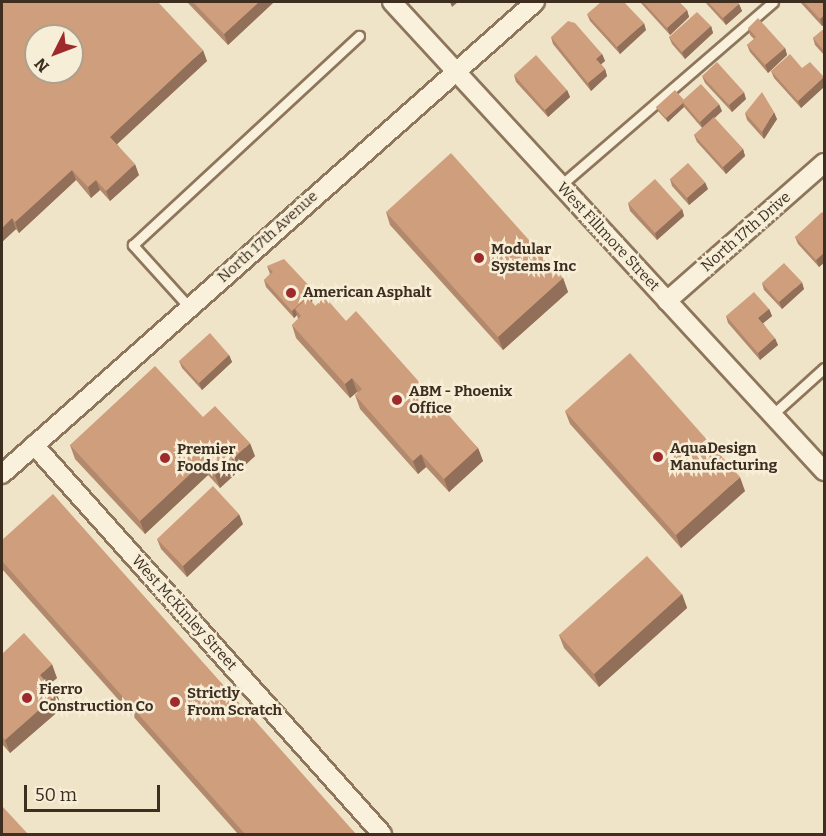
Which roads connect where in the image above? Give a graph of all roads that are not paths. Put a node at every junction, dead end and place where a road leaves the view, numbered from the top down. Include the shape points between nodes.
1 (392, 2) edge
2 (535, 2) edge
3 (773, 2) edge
4 (359, 36) dead end
5 (455, 70) junction
6 (825, 163) edge
7 (561, 185) junction
8 (667, 301) junction
9 (189, 307) junction
10 (825, 368) edge
11 (772, 415) junction
12 (34, 445) junction
13 (825, 471) edge
14 (2, 474) edge
15 (382, 834) edge

1 - 5 street, West Fillmore Street
2 - 5 street, North 17th Avenue
3 - 7 lane
4 - 9 lane via 133,245
5 - 7 street, West Fillmore Street
5 - 9 street, North 17th Avenue
6 - 8 street, North 17th Drive
7 - 8 street, West Fillmore Street
8 - 11 street, West Fillmore Street
9 - 12 street, North 17th Avenue
10 - 11 lane
11 - 13 street, West Fillmore Street
12 - 14 street, North 17th Avenue
12 - 15 street, West McKinley Street

